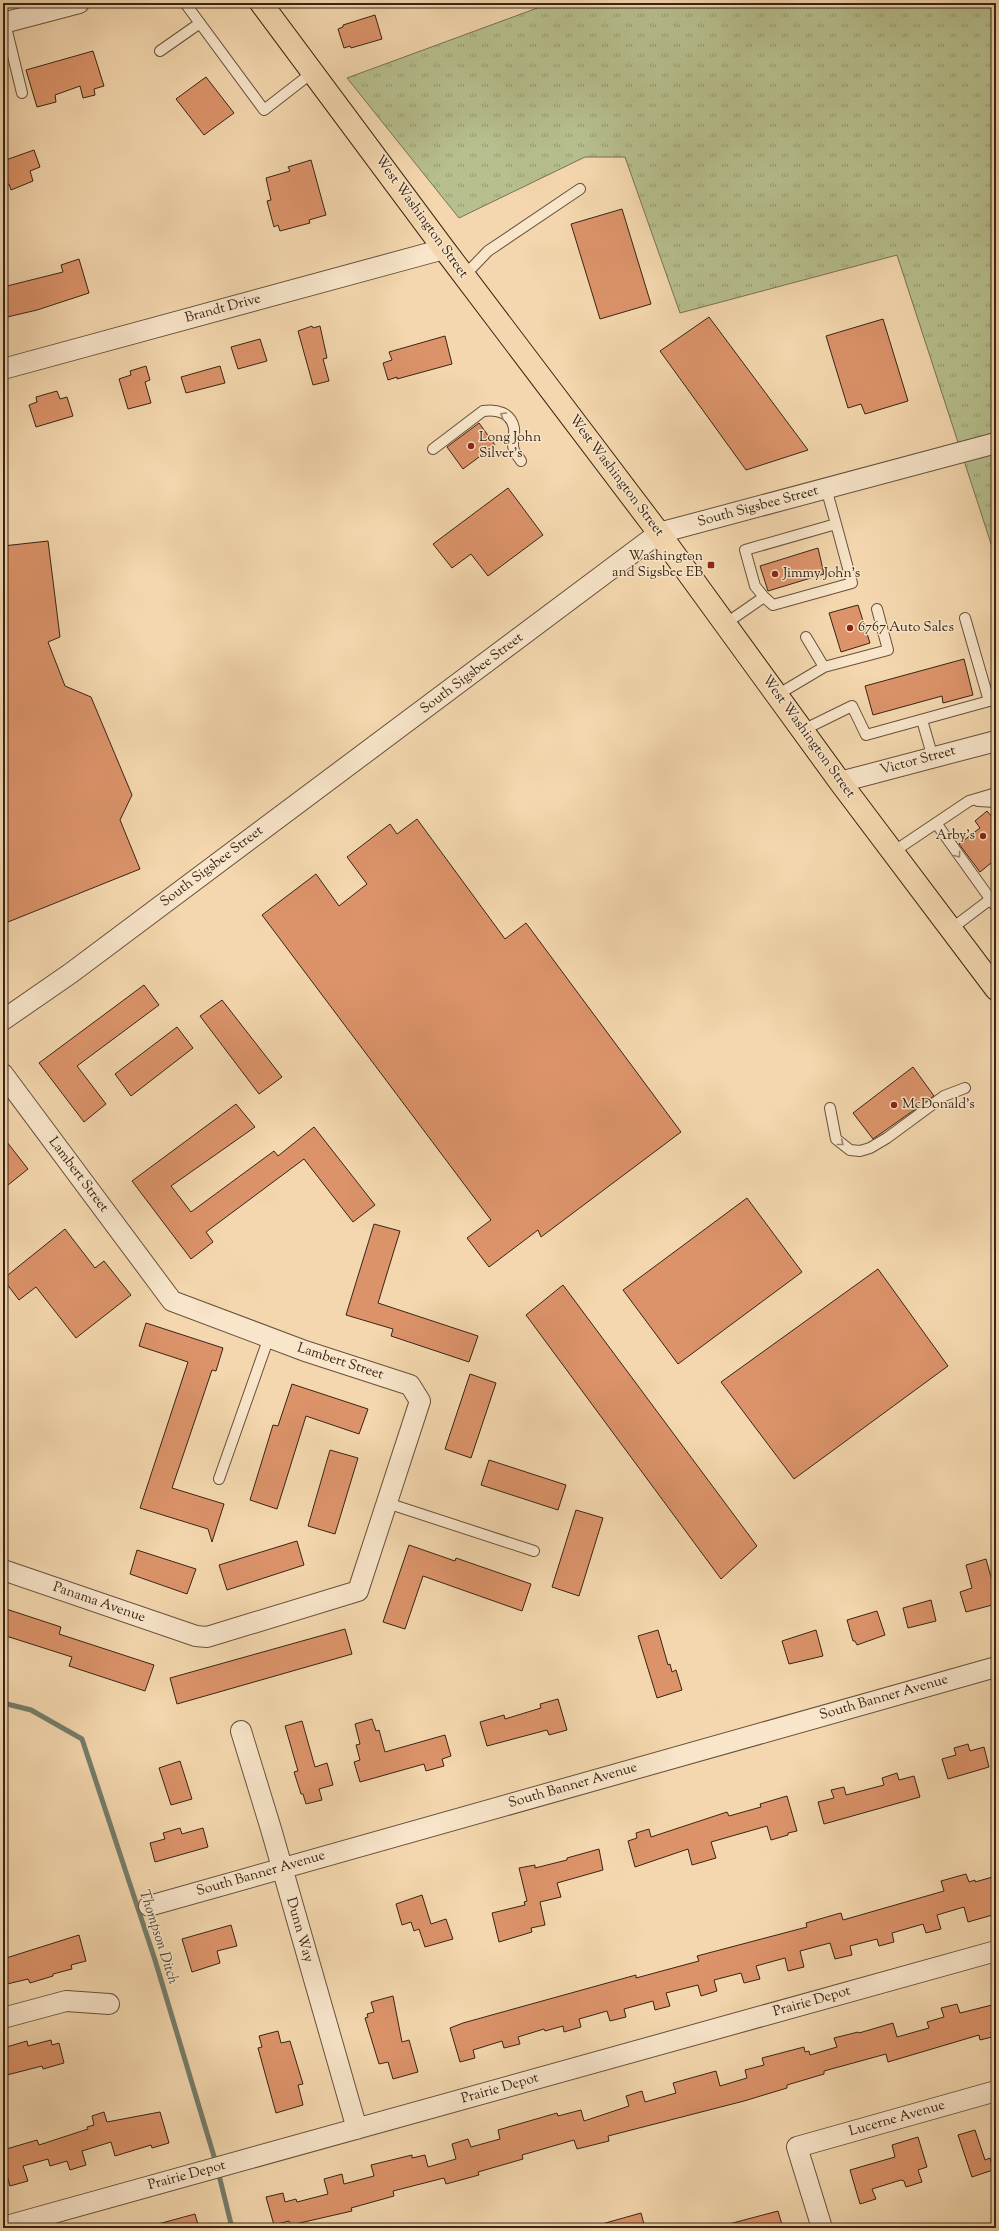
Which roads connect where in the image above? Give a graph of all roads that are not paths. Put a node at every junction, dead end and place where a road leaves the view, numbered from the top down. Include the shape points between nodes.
1 (79, 3) edge
2 (185, 3) edge
3 (261, 3) edge
4 (200, 22) junction
5 (4, 23) edge
6 (160, 51) dead end
7 (313, 72) junction
8 (22, 93) dead end
9 (580, 189) dead end
10 (444, 249) junction
11 (464, 276) junction
12 (3, 369) edge
13 (996, 443) edge
14 (433, 449) dead end
15 (521, 461) dead end
16 (826, 488) junction
17 (836, 524) junction
18 (660, 534) junction
19 (764, 596) junction
20 (877, 609) dead end
21 (965, 618) dead end
22 (725, 624) junction
23 (806, 637) dead end
24 (824, 667) junction
25 (777, 695) junction
26 (922, 720) junction
27 (803, 730) junction
28 (995, 745) edge
29 (933, 758) junction
30 (840, 782) junction
31 (996, 793) edge
32 (969, 801) junction
33 (996, 802) edge
34 (936, 823) junction
35 (893, 852) junction
36 (994, 900) edge
37 (951, 929) junction
38 (996, 989) edge
39 (3, 1020) edge
40 (3, 1074) edge
41 (965, 1088) dead end
42 (830, 1108) dead end
43 (269, 1337) junction
44 (219, 1479) dead end
45 (387, 1503) junction
46 (534, 1551) dead end
47 (3, 1570) edge
48 (196, 1636) joint
49 (996, 1667) edge
50 (241, 1731) dead end
51 (281, 1868) junction
52 (149, 1906) dead end
53 (996, 1951) edge
54 (109, 2004) dead end
55 (3, 2018) edge
56 (996, 2092) edge
57 (357, 2129) junction
58 (3, 2227) edge
59 (822, 2228) edge

1 - 5 street
2 - 4 lane
3 - 7 main road, West Washington Street
4 - 6 lane
4 - 7 lane via 264,110
5 - 8 lane
7 - 10 main road, West Washington Street
9 - 11 lane via 488,251
10 - 11 main road, West Washington Street
10 - 12 street, Brandt Drive
11 - 18 main road, West Washington Street
13 - 16 street, South Sigsbee Street
15 -> 14 lane via 514,450 514,429 511,420 504,413 493,410 483,411
16 - 17 lane
16 - 18 street, South Sigsbee Street
17 - 19 lane via 745,550 755,586
17 - 19 lane via 852,583 773,605
18 - 22 main road, West Washington Street
18 - 39 street, South Sigsbee Street via 71,973
19 - 22 lane
20 - 24 lane via 888,650
21 - 26 lane via 989,701
22 - 25 main road, West Washington Street
23 - 24 lane
24 - 25 lane
25 - 27 main road, West Washington Street
26 - 27 lane via 866,735 852,706
26 - 29 lane
27 - 30 main road, West Washington Street
28 - 29 street, Victor Street
29 - 30 street, Victor Street
30 - 35 main road, West Washington Street
31 - 32 lane
32 - 33 lane
32 - 34 lane
34 - 35 lane
34 -> 36 lane
35 - 37 main road, West Washington Street
36 - 37 lane
37 - 38 main road, West Washington Street
40 - 43 street, Lambert Street via 172,1301
42 -> 41 lane via 836,1139 850,1150 860,1151 886,1138 944,1096
43 - 44 lane
43 - 45 street, Lambert Street via 410,1385 420,1401
45 - 46 lane
45 - 48 street, Lambert Street via 358,1591 207,1637
47 - 48 street, Panama Avenue
49 - 51 street, South Banner Avenue
50 - 51 street, Dunn Way
51 - 52 street, South Banner Avenue
51 - 57 street, Dunn Way
53 - 57 street, Prairie Depot
54 - 55 street via 66,2001
56 - 59 street, Lucerne Avenue via 797,2147
57 - 58 street, Prairie Depot

